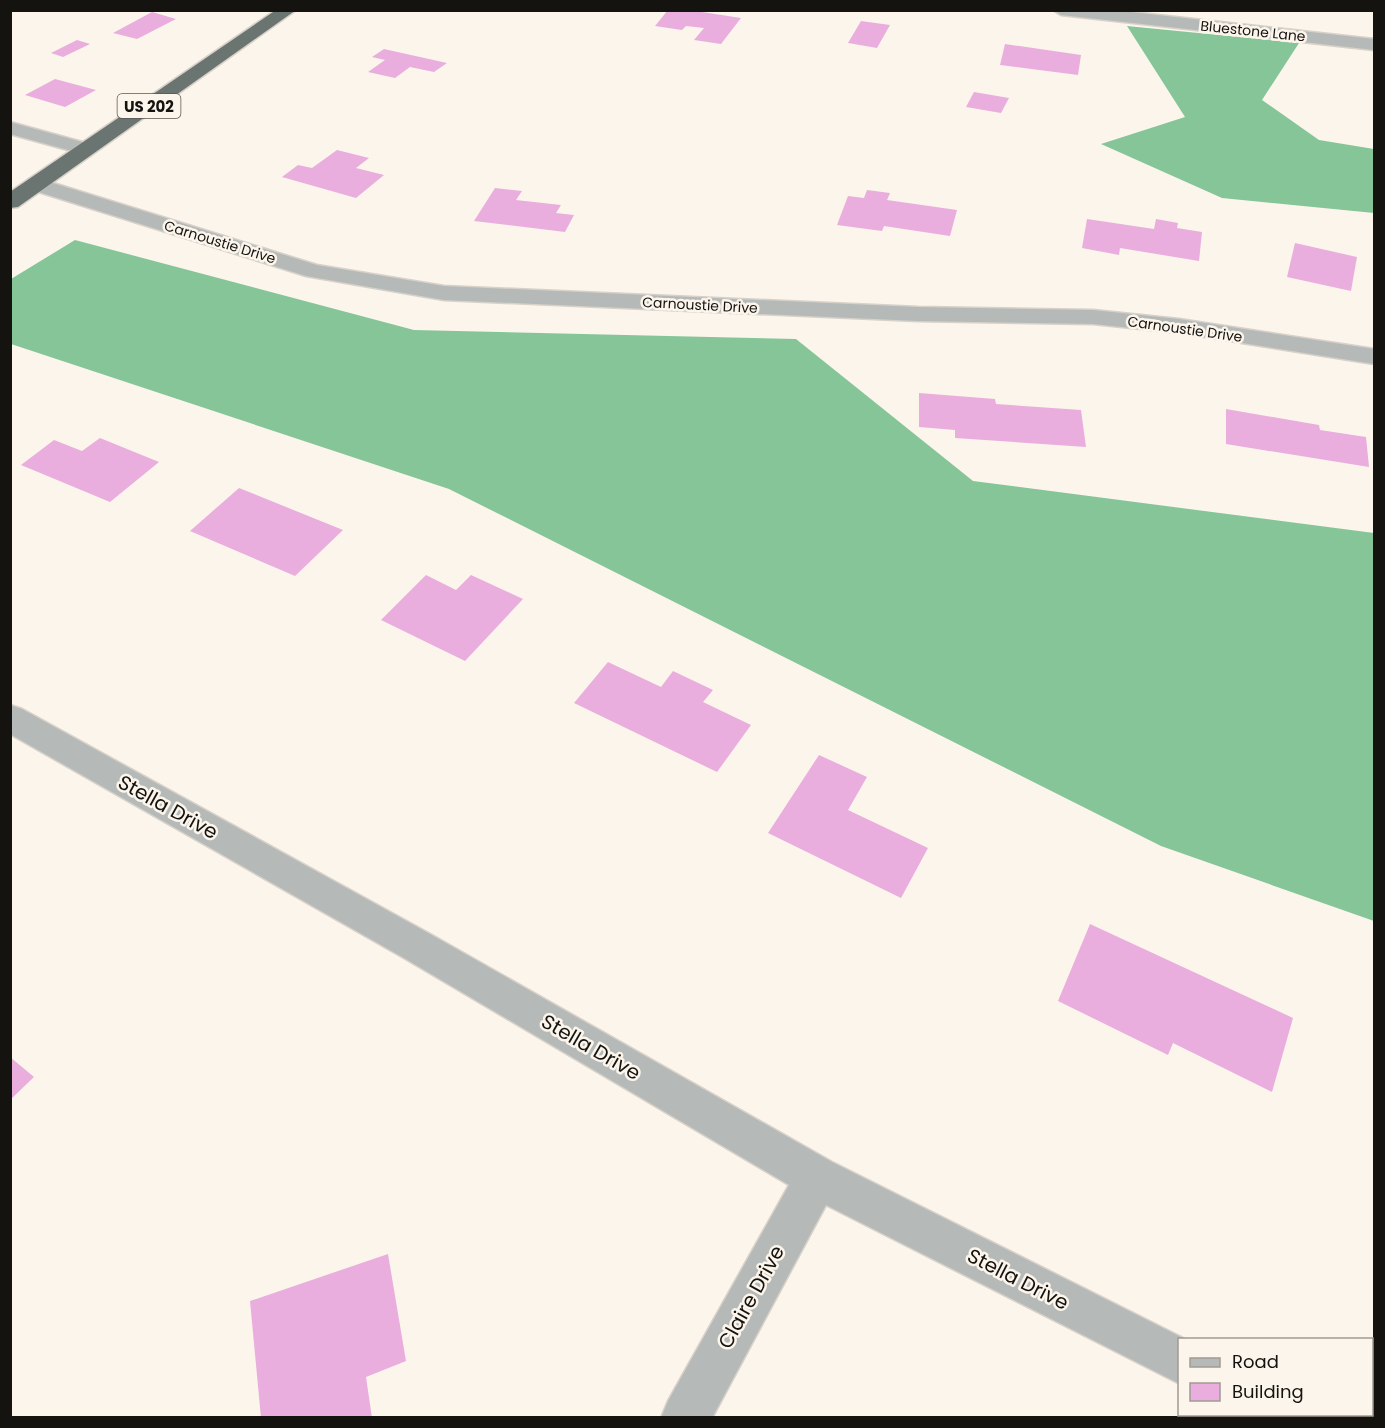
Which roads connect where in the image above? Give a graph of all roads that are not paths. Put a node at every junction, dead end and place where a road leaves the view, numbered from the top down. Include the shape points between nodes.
1 (288, 10) edge
2 (1061, 10) edge
3 (1374, 45) edge
4 (10, 128) edge
5 (86, 149) junction
6 (38, 184) junction
7 (10, 202) edge
8 (1374, 357) edge
9 (10, 718) edge
10 (817, 1177) junction
11 (1178, 1360) edge
12 (685, 1418) edge

1 - 5 highway, US 202
2 - 3 street, Bluestone Lane
4 - 5 street
5 - 6 highway, US 202
6 - 7 highway, US 202
6 - 8 street, Carnoustie Drive via 314,271 444,293 918,314 1093,317 1179,326
9 - 10 street, Stella Drive
10 - 11 street, Stella Drive
10 - 12 street, Claire Drive

